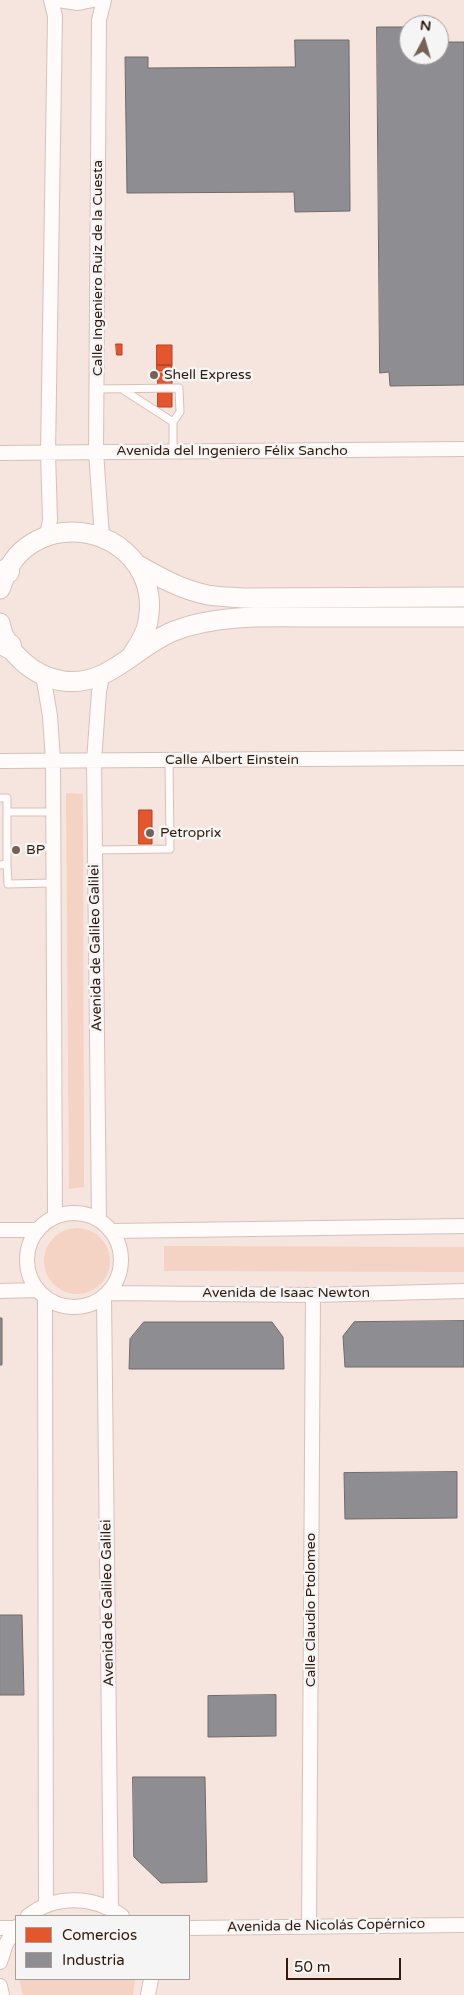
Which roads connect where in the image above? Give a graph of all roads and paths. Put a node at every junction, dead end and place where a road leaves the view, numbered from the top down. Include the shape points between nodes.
1 (51, 0) edge
2 (58, 0) edge
3 (93, 0) edge
4 (104, 0) edge
5 (97, 389) junction
6 (122, 389) junction
7 (173, 422) junction
8 (464, 449) edge
9 (174, 451) junction
10 (96, 452) junction
11 (0, 453) edge
12 (48, 453) junction
13 (47, 536) junction
14 (102, 537) junction
15 (136, 564) junction
16 (2, 578) edge
17 (464, 597) edge
18 (464, 617) edge
19 (0, 623) edge
20 (5, 644) edge
21 (131, 656) junction
22 (43, 675) junction
23 (102, 676) junction
24 (464, 758) edge
25 (169, 760) junction
26 (0, 761) edge
27 (53, 761) junction
28 (94, 761) junction
29 (0, 798) edge
30 (7, 812) junction
31 (53, 812) junction
32 (95, 850) junction
33 (4, 865) edge
34 (53, 883) junction
35 (55, 1217) junction
36 (99, 1220) junction
37 (464, 1226) edge
38 (0, 1230) edge
39 (38, 1230) junction
40 (112, 1231) junction
41 (0, 1291) edge
42 (464, 1291) edge
43 (42, 1294) junction
44 (107, 1295) junction
45 (313, 1295) junction
46 (46, 1905) junction
47 (117, 1912) edge
48 (30, 1915) edge
49 (464, 1925) edge
50 (309, 1926) junction
51 (0, 1928) edge
52 (15, 1928) edge
53 (190, 1928) edge
54 (15, 1930) edge
55 (0, 1962) edge
56 (151, 1980) edge
57 (0, 1986) edge
58 (2, 1995) edge
59 (148, 1995) edge

1 - 12 street via 55,16
2 - 3 street via 78,3
4 - 5 street, Calle Ingeniero Ruiz de la Cuesta via 99,20
5 - 6 lane
5 - 10 street, Calle Ingeniero Ruiz de la Cuesta
6 - 7 lane
6 - 7 lane via 180,388 180,412
7 - 9 lane
8 - 9 street, Avenida del Ingeniero Félix Sancho
9 - 10 street, Avenida del Ingeniero Félix Sancho
10 - 12 street, Avenida del Ingeniero Félix Sancho
10 - 14 street, Calle Ingeniero Ruiz de la Cuesta
11 - 12 street, Avenida del Ingeniero Félix Sancho
12 - 13 street via 50,520
13 - 14 main road via 84,532
13 - 16 main road via 24,550
14 - 15 main road via 115,543
15 - 17 main road via 188,590 208,595 244,598
15 - 21 main road via 145,582 149,601 148,621 142,640
18 - 21 main road via 249,618 207,622 173,632
19 - 20 main road
20 - 22 main road via 24,663
21 - 23 main road
22 - 23 main road via 62,681 83,681
22 - 27 street
23 - 28 street, Avenida de Galileo Galilei
24 - 25 street, Calle Albert Einstein
25 - 28 street, Calle Albert Einstein
25 - 32 lane via 170,850
26 - 27 street, Calle Albert Einstein
27 - 28 street, Calle Albert Einstein
27 - 31 street
28 - 32 street, Avenida de Galileo Galilei
29 - 30 lane via 7,798
30 - 31 lane
30 - 33 lane
31 - 34 street
32 - 36 street, Avenida de Galileo Galilei
33 - 34 lane via 8,884
34 - 35 street
35 - 36 street via 85,1214
35 - 39 street
36 - 40 street
37 - 40 street
38 - 39 street
39 - 43 street via 30,1244 27,1260 30,1276
40 - 44 street via 121,1262 116,1282
41 - 43 street
42 - 45 street, Avenida de Isaac Newton
43 - 44 street via 59,1305 75,1307 91,1304
43 - 46 street
44 - 45 street, Avenida de Isaac Newton
44 - 47 street, Avenida de Galileo Galilei
45 - 50 street, Calle Claudio Ptolomeo
46 - 47 street via 68,1900 90,1901
46 - 48 street
49 - 50 street, Avenida de Nicolás Copérnico
50 - 53 street, Avenida de Nicolás Copérnico
51 - 52 street
54 - 55 street
56 - 59 street
57 - 58 street

